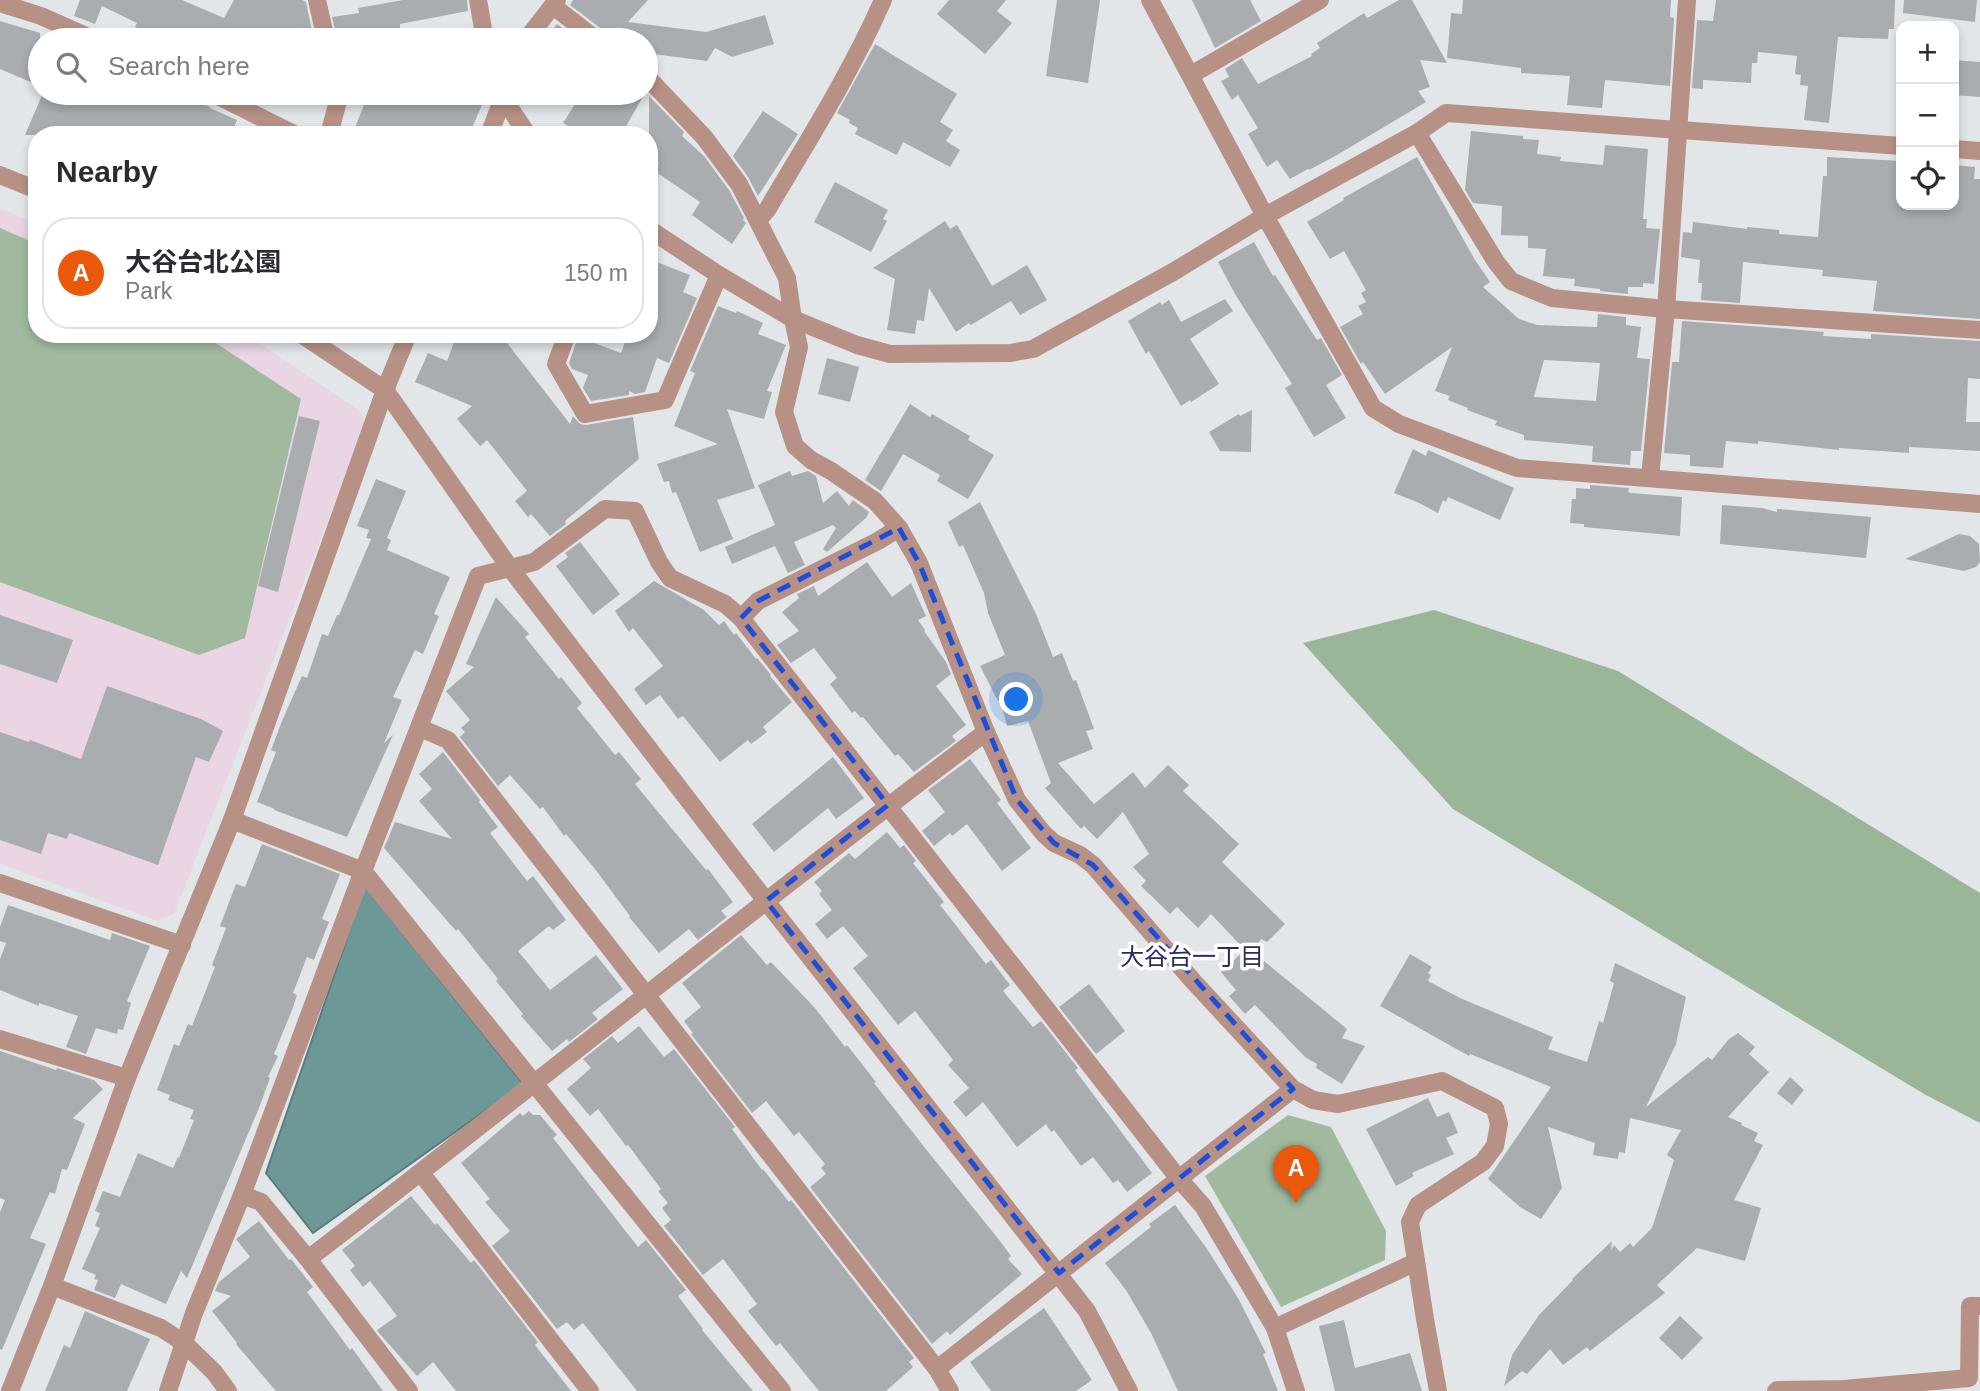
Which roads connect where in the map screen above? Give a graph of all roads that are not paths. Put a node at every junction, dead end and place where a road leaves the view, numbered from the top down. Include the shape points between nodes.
1 (317, 0) edge
2 (478, 0) edge
3 (883, 0) edge
4 (1150, 0) edge
5 (1320, 0) edge
6 (1687, 0) edge
7 (0, 3) edge
8 (555, 3) edge
9 (68, 28) edge
10 (323, 28) edge
11 (483, 28) edge
12 (535, 28) edge
13 (583, 28) edge
14 (1191, 75) junction
15 (658, 89) edge
16 (236, 105) edge
17 (337, 105) edge
18 (499, 105) edge
19 (508, 105) edge
20 (278, 126) edge
21 (331, 126) edge
22 (492, 126) edge
23 (522, 126) edge
24 (1678, 129) junction
25 (1417, 133) junction
26 (1896, 145) edge
27 (1959, 149) edge
28 (1980, 151) edge
29 (0, 175) edge
30 (28, 186) edge
31 (1265, 216) junction
32 (758, 220) junction
33 (658, 235) edge
34 (719, 275) junction
35 (1666, 309) junction
36 (793, 319) junction
37 (1980, 330) edge
38 (314, 343) edge
39 (404, 343) edge
40 (564, 343) edge
41 (385, 390) junction
42 (1650, 478) junction
43 (1980, 504) edge
44 (899, 528) junction
45 (510, 568) junction
46 (741, 618) junction
47 (420, 728) junction
48 (986, 732) junction
49 (888, 806) junction
50 (232, 820) junction
51 (363, 871) junction
52 (0, 883) edge
53 (766, 901) junction
54 (182, 945) junction
55 (646, 997) junction
56 (0, 1039) edge
57 (127, 1078) junction
58 (533, 1084) junction
59 (1293, 1089) junction
60 (421, 1173) junction
61 (1179, 1179) junction
62 (242, 1195) junction
63 (308, 1259) junction
64 (1416, 1262) junction
65 (1059, 1273) junction
66 (52, 1286) junction
67 (1980, 1306) edge
68 (1275, 1328) junction
69 (184, 1343) junction
70 (937, 1369) junction
71 (1969, 1384) edge
72 (1844, 1390) edge
73 (10, 1391) edge
74 (168, 1391) edge
75 (228, 1391) edge
76 (409, 1391) edge
77 (590, 1391) edge
78 (782, 1391) edge
79 (950, 1391) edge
80 (1129, 1391) edge
81 (1296, 1391) edge
82 (1438, 1391) edge
83 (1776, 1391) edge

1 - 10 street
2 - 11 street
3 - 32 street via 809,140
4 - 14 street
5 - 14 street
6 - 24 street
7 - 9 street
8 - 12 street
8 - 13 street
14 - 31 street
15 - 32 street via 740,184
16 - 20 street
17 - 21 street
18 - 22 street
19 - 23 street
24 - 25 street via 1446,114
24 - 26 street
24 - 35 street
25 - 31 street
25 - 35 street via 1511,281 1552,298
27 - 28 street
29 - 30 street
31 - 36 street via 1032,349 890,354
31 - 42 street via 1373,408 1399,424 1517,468
32 - 36 street via 787,278
33 - 34 street
34 - 36 street
34 - 40 street via 665,400 585,414 556,364
35 - 37 street
35 - 42 street
36 - 44 street via 799,347 784,412 795,446 875,501
38 - 41 street
39 - 41 street
41 - 45 street
41 - 50 street
42 - 43 street
44 - 46 street via 758,601
44 - 48 street via 919,563
45 - 46 street via 534,562 605,509 635,511 670,578 725,604
45 - 47 street via 478,576
45 - 53 street
46 - 49 street
47 - 51 street
47 - 55 street via 448,740
48 - 49 street
48 - 59 street via 1017,800 1044,834 1093,865
49 - 53 street
49 - 61 street
50 - 51 street
50 - 54 street
51 - 58 street
51 - 62 street
52 - 54 street
53 - 55 street
53 - 65 street
54 - 57 street
55 - 58 street
55 - 70 street
56 - 57 street
57 - 66 street
58 - 60 street
58 - 78 street
59 - 61 street
59 - 64 street via 1313,1100 1338,1104 1442,1081 1495,1108 1499,1124 1495,1146 1483,1162 1418,1205 1410,1222
60 - 63 street
60 - 77 street
61 - 65 street
61 - 68 street via 1203,1206
62 - 63 street via 261,1202
62 - 69 street
63 - 76 street
64 - 68 street
64 - 82 street
65 - 70 street
65 - 80 street via 1087,1311
66 - 69 street via 162,1328
66 - 73 street
67 - 71 street via 1970,1306
68 - 81 street
69 - 74 street
69 - 75 street
70 - 79 street
71 - 72 street
72 - 83 street

